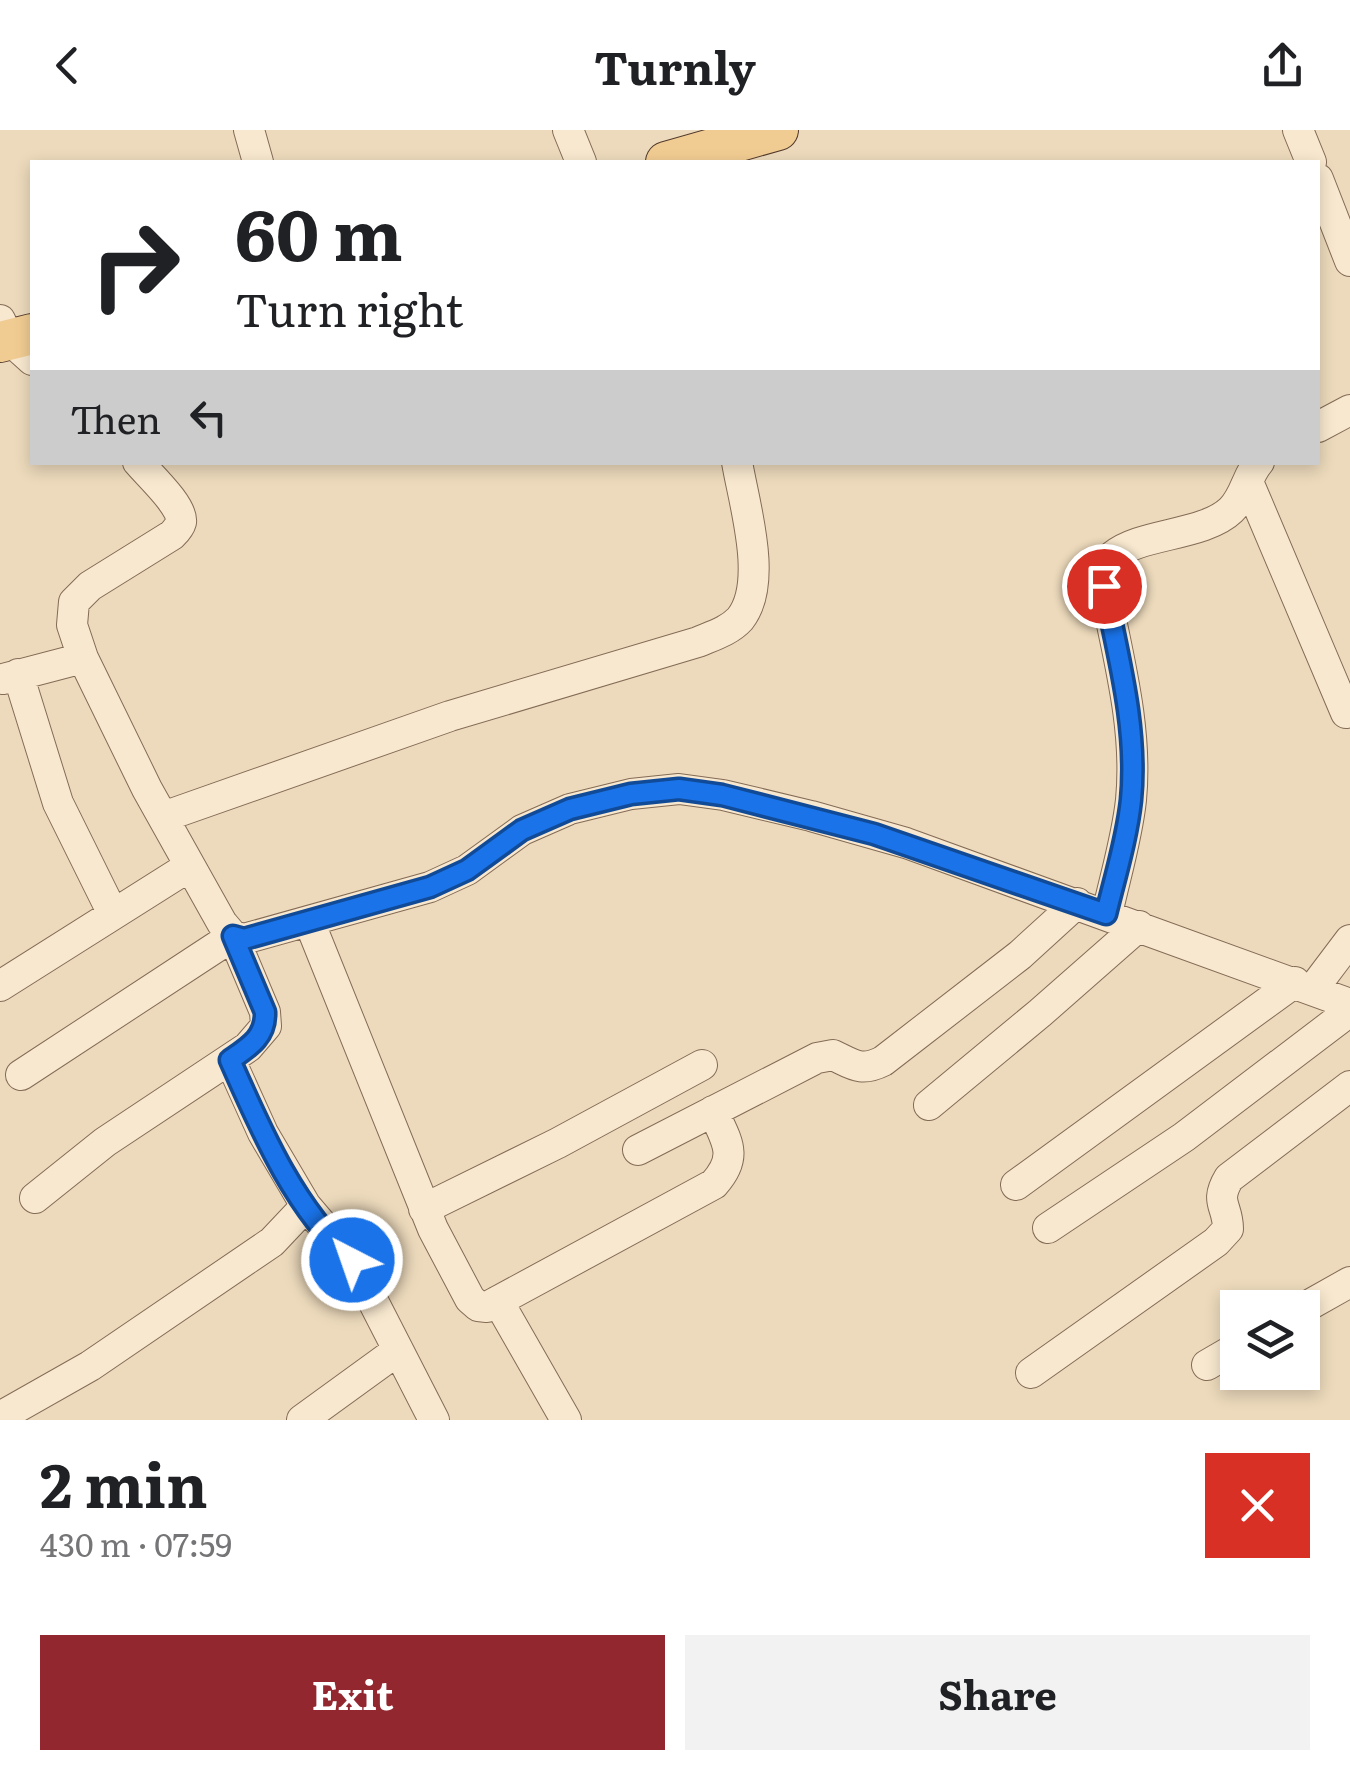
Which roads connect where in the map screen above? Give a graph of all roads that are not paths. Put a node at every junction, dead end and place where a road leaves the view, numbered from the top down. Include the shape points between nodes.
1 (249, 130) edge
2 (568, 130) edge
3 (1298, 130) edge
4 (772, 141) edge
5 (257, 160) edge
6 (580, 160) edge
7 (676, 160) edge
8 (1310, 160) edge
9 (1320, 184) edge
10 (1350, 261) edge
11 (1350, 410) edge
12 (1320, 426) edge
13 (141, 465) edge
14 (738, 465) edge
15 (1254, 473) edge
16 (83, 658) junction
17 (9, 677) edge
18 (1346, 713) dead end
19 (163, 817) junction
20 (190, 866) junction
21 (1077, 903) junction
22 (113, 914) junction
23 (1106, 914) junction
24 (308, 921) junction
25 (1139, 926) junction
26 (233, 936) junction
27 (1350, 940) edge
28 (0, 986) edge
29 (1304, 986) junction
30 (1350, 1004) edge
31 (1350, 1011) edge
32 (230, 1060) junction
33 (702, 1065) dead end
34 (21, 1074) dead end
35 (1350, 1086) edge
36 (930, 1105) dead end
37 (714, 1111) junction
38 (638, 1150) dead end
39 (1016, 1185) dead end
40 (35, 1198) dead end
41 (306, 1206) junction
42 (424, 1209) junction
43 (1048, 1228) dead end
44 (1350, 1282) edge
45 (1320, 1299) edge
46 (498, 1301) junction
47 (397, 1351) junction
48 (1220, 1357) edge
49 (1207, 1365) dead end
50 (1031, 1373) dead end
51 (0, 1417) edge
52 (302, 1420) edge
53 (434, 1420) edge
54 (566, 1420) edge

1 - 5 street
2 - 6 street
3 - 8 street
4 - 7 main road
9 - 10 street
11 - 12 street
13 - 16 street via 175,504 180,524 74,602 72,625
14 - 19 street via 754,562 752,593 741,617 724,631 450,716
15 - 18 street
15 - 23 street via 1218,520 1113,556 1105,569 1132,762 1131,803
16 - 17 street
16 - 19 street
17 - 22 street via 58,803
19 - 20 street
20 - 22 street
20 - 26 street
21 - 23 street
21 - 24 street via 849,827 679,789 570,809 522,830 467,870 430,887
21 - 37 street via 883,1062 855,1068 833,1054 817,1058
22 - 28 street
23 - 25 street
24 - 26 street via 244,939
24 - 42 street
25 - 29 street
25 - 36 street
26 - 32 street via 266,1026
26 - 34 street
27 - 29 street
29 - 30 street
29 - 39 street
31 - 43 street via 1184,1137
32 - 40 street via 105,1142
32 - 41 street
33 - 42 street
35 - 50 street via 1229,1178 1220,1202 1228,1229 1216,1242
37 - 38 street
37 - 46 street via 730,1158 714,1184
41 - 47 street via 352,1260
41 - 51 street via 272,1242 90,1366
42 - 46 street via 470,1300 478,1306
44 - 45 street
46 - 54 street
47 - 52 street
47 - 53 street
48 - 49 street

